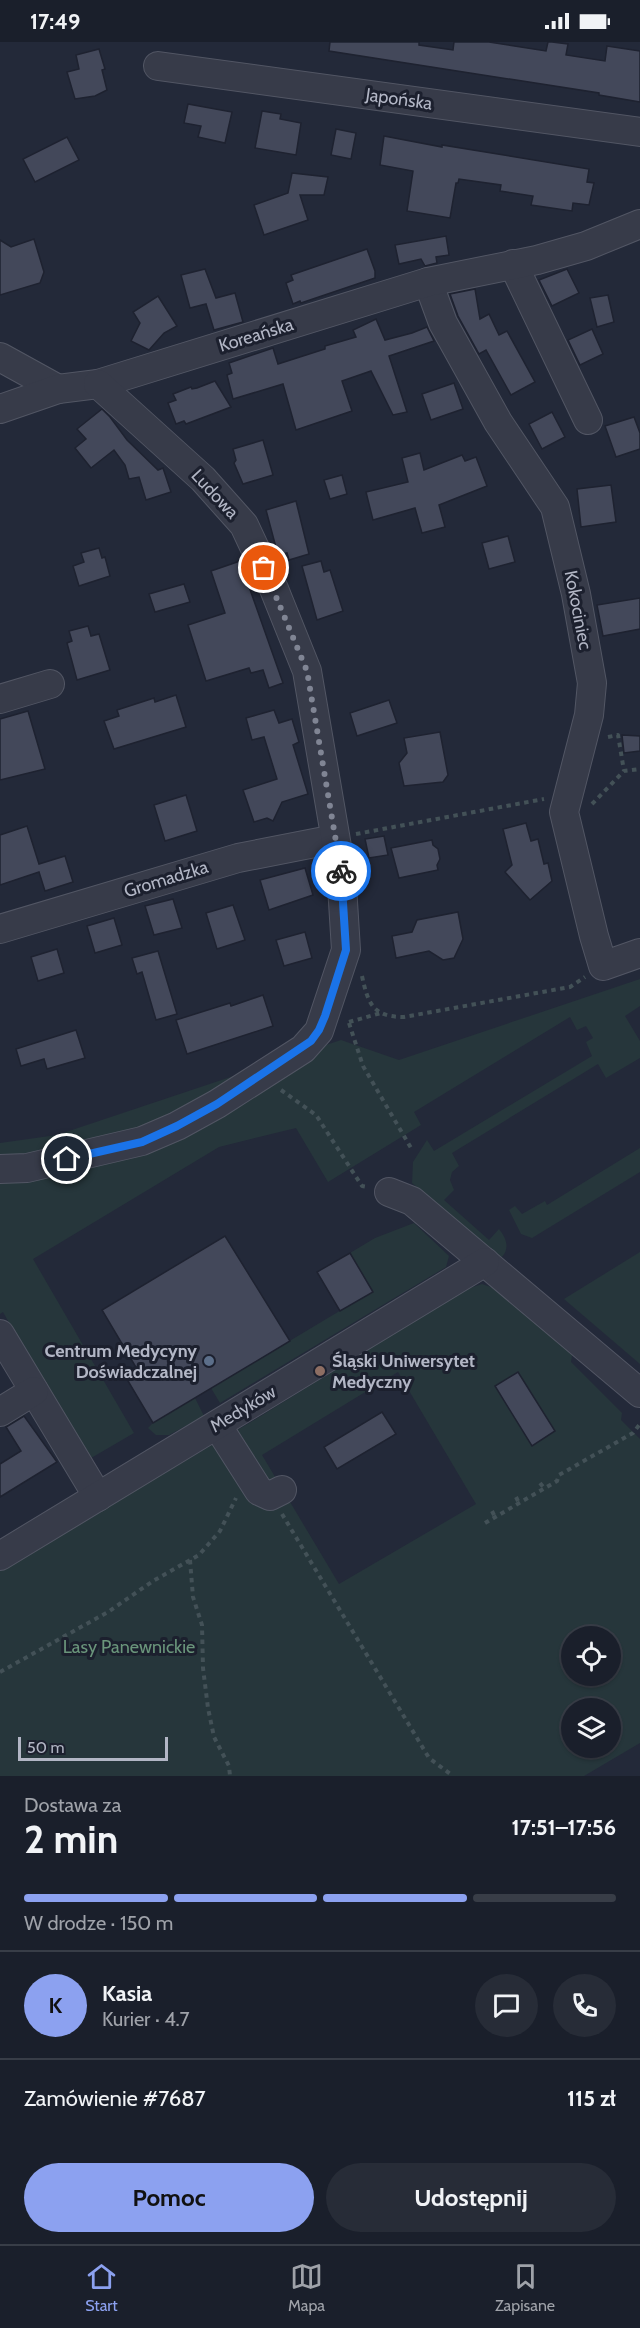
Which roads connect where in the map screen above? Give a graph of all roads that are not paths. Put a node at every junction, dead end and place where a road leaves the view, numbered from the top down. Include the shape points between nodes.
1 (158, 66) dead end
2 (640, 132) edge
3 (640, 224) edge
4 (513, 264) junction
5 (428, 282) junction
6 (0, 357) edge
7 (98, 384) junction
8 (58, 389) junction
9 (0, 409) edge
10 (588, 420) dead end
11 (51, 684) dead end
12 (0, 699) edge
13 (335, 839) junction
14 (0, 929) edge
15 (640, 953) edge
16 (0, 1169) edge
17 (389, 1192) road end
18 (485, 1262) junction
19 (0, 1334) edge
20 (34, 1391) junction
21 (640, 1393) edge
22 (0, 1412) edge
23 (217, 1425) junction
24 (276, 1493) road end
25 (98, 1497) junction
26 (0, 1556) edge

1 - 2 street, Japońska
3 - 4 street, Koreańska via 586,246
4 - 5 street, Koreańska
4 - 10 street
5 - 7 street, Koreańska
5 - 15 street, Kokociniec via 443,323 498,422 555,507 592,683 580,801 564,812 603,966
6 - 8 street
7 - 8 street, Koreańska
7 - 13 street, Ludowa via 203,479 244,525 307,671
8 - 9 street, Koreańska
11 - 12 street
13 - 14 street, Gromadzka via 237,858
13 - 16 street, Ludowa via 346,950 319,1030 303,1049 196,1116 142,1142 27,1168
17 - 18 street via 412,1201
18 - 21 street
18 - 23 street, Medyków
19 - 20 street
20 - 22 street
20 - 25 street
23 - 24 street via 259,1491
23 - 25 street, Medyków
25 - 26 street, Medyków

